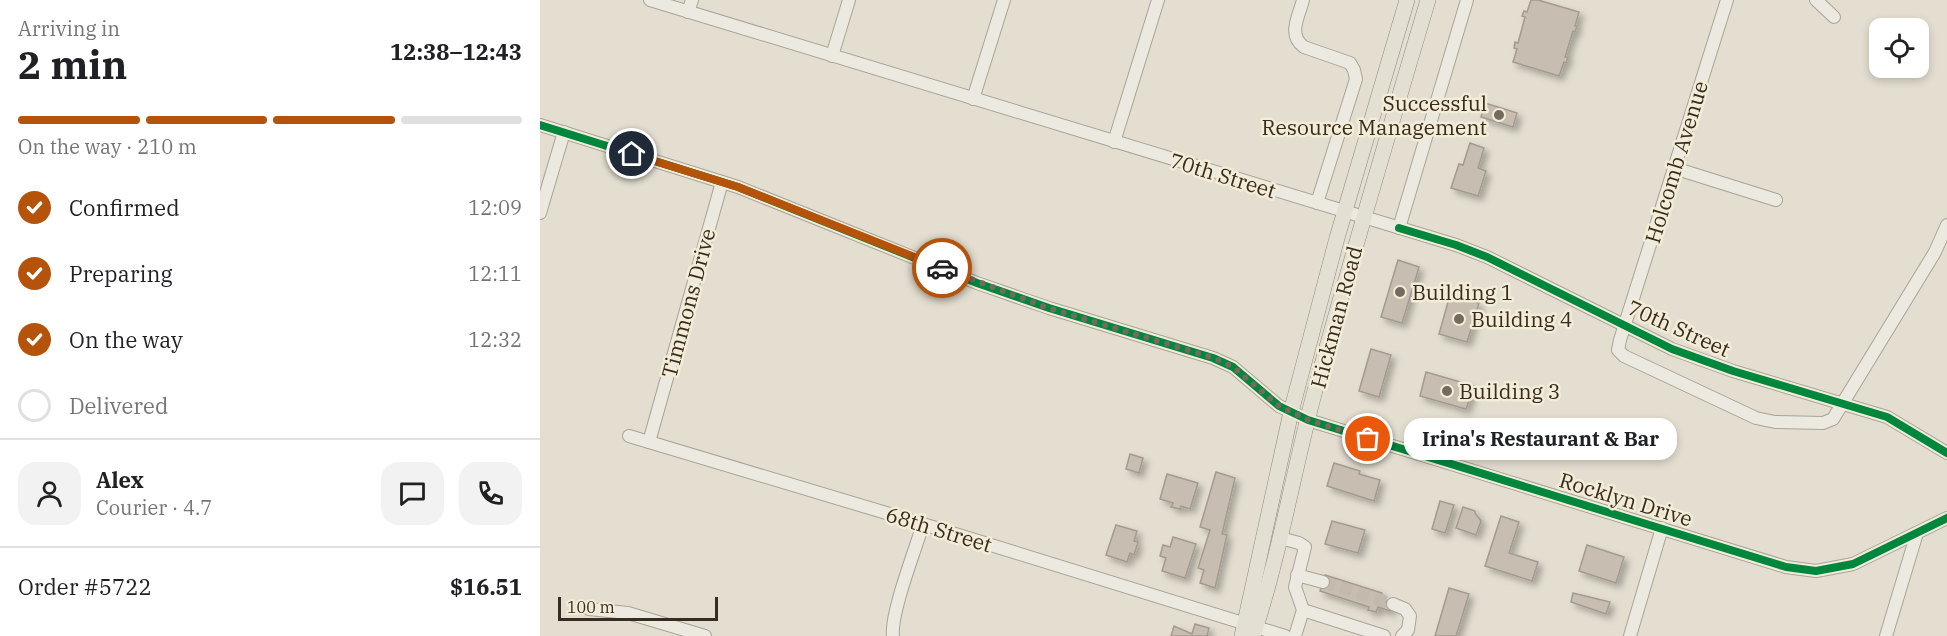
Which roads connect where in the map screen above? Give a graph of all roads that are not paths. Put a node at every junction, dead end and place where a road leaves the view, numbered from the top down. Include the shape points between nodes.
1 (650, 0) edge
2 (849, 0) edge
3 (1004, 0) edge
4 (1158, 0) edge
5 (1304, 0) edge
6 (1407, 0) edge
7 (1428, 0) edge
8 (1467, 0) edge
9 (1727, 0) edge
10 (1816, 0) edge
11 (690, 6) edge
12 (1834, 17) dead end
13 (832, 56) junction
14 (973, 99) junction
15 (540, 125) edge
16 (564, 132) junction
17 (1114, 142) junction
18 (1674, 168) junction
19 (722, 182) junction
20 (1776, 200) dead end
21 (1317, 203) junction
22 (1345, 212) junction
23 (540, 213) edge
24 (1364, 217) junction
25 (1947, 225) edge
26 (1399, 228) junction
27 (1625, 325) junction
28 (1842, 403) junction
29 (1291, 412) junction
30 (1308, 420) junction
31 (629, 436) dead end
32 (649, 442) junction
33 (1947, 453) edge
34 (1947, 518) edge
35 (923, 524) junction
36 (1662, 528) junction
37 (1917, 533) junction
38 (1280, 538) junction
39 (1297, 575) junction
40 (1323, 582) tunnel mouth
41 (1393, 604) tunnel mouth
42 (590, 609) dead end
43 (1303, 610) junction
44 (1249, 631) edge
45 (705, 636) edge
46 (893, 636) edge
47 (1285, 636) edge
48 (1295, 636) edge
49 (1384, 636) edge
50 (1402, 636) edge
51 (1630, 636) edge
52 (1886, 636) edge

1 - 11 street, 70th Street
2 - 13 street
3 - 14 street
4 - 17 street
5 - 21 street via 1294,32 1298,43 1350,63 1356,79
6 - 22 main road, Hickman Road
7 - 24 main road, Hickman Road
8 - 26 street
9 - 18 street, Holcomb Avenue
10 - 12 street
11 - 13 street, 70th Street
13 - 14 street, 70th Street
14 - 17 street, 70th Street
15 - 16 street, Rocklyn Drive
16 - 19 street, Rocklyn Drive
16 - 23 street
17 - 21 street, 70th Street
18 - 20 street
18 - 27 street, Holcomb Avenue
19 - 29 street, Rocklyn Drive via 977,283 1214,358 1233,367
19 - 32 street, Timmons Drive
21 - 22 street, 70th Street
22 - 24 street, 70th Street
22 - 29 main road, Hickman Road
24 - 26 street, 70th Street
24 - 30 main road, Hickman Road
25 - 28 street via 1935,252
26 - 27 street, 70th Street via 1487,257
27 - 28 street, 70th Street via 1672,349 1733,371
27 - 28 street, Holcomb Avenue via 1618,350 1624,356 1756,418 1823,423 1833,419
28 - 33 street, 70th Street via 1887,417
29 - 30 street, Rocklyn Drive
29 - 44 main road, Hickman Road
30 - 36 street, Rocklyn Drive
30 - 38 main road, Hickman Road
31 - 32 street, 68th Street
32 - 35 street, 68th Street
34 - 37 street, Rocklyn Drive
35 - 44 street, 68th Street
35 - 46 street via 900,596
36 - 37 street, Rocklyn Drive via 1786,567 1816,570 1853,564
36 - 51 street
37 - 52 street
38 - 39 street via 1305,547
38 - 44 main road, Hickman Road via 1265,599
39 - 40 street
39 - 43 street via 1295,586
41 - 50 street via 1410,616 1408,630
42 - 45 street via 628,613
43 - 48 street
43 - 49 street
44 - 47 street, 68th Street

